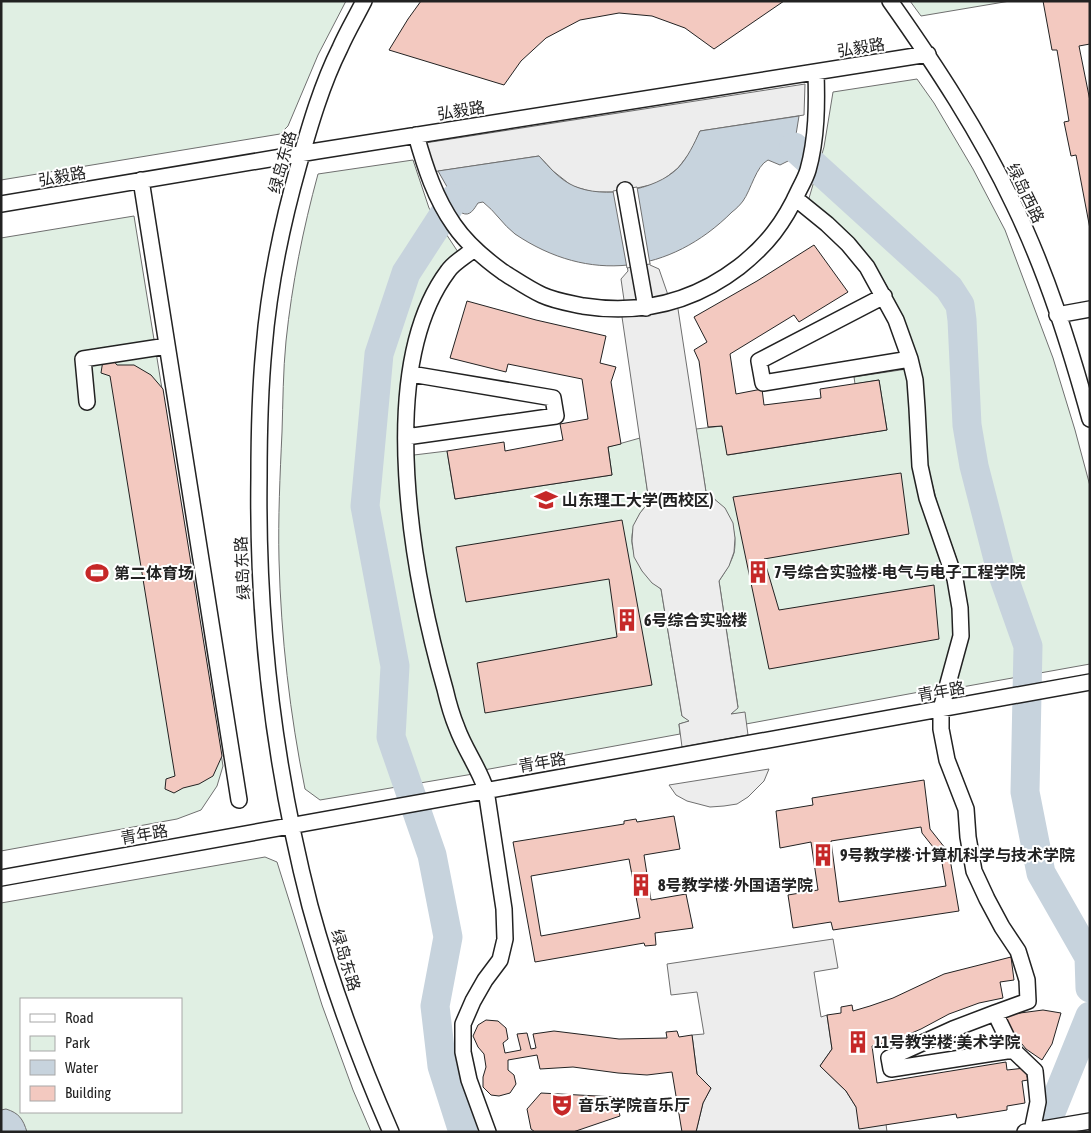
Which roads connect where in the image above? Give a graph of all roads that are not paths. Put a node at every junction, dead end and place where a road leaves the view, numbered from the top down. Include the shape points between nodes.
1 (364, 1) edge
2 (890, 1) edge
3 (928, 54) junction
4 (816, 72) junction
5 (416, 135) junction
6 (302, 153) junction
7 (141, 180) junction
8 (625, 190) dead end
9 (796, 198) junction
10 (1, 204) edge
11 (474, 249) junction
12 (884, 296) junction
13 (646, 308) junction
14 (1090, 309) edge
15 (1057, 315) junction
16 (167, 346) junction
17 (910, 359) junction
18 (411, 374) junction
19 (88, 402) dead end
20 (1090, 419) edge
21 (406, 437) junction
22 (1090, 682) edge
23 (941, 708) junction
24 (486, 790) junction
25 (240, 800) dead end
26 (292, 825) junction
27 (1, 878) edge
28 (995, 1013) junction
29 (1013, 1050) junction
30 (1090, 1121) edge
31 (1028, 1131) edge
32 (391, 1132) edge
33 (488, 1132) edge

1 - 6 street, 绿岛东路 via 338,50
2 - 3 street, 绿岛西路
3 - 4 street, 弘毅路
3 - 15 street, 绿岛西路 via 972,126 1014,205
4 - 5 street, 弘毅路
4 - 9 street via 813,141 808,171
5 - 6 street, 弘毅路
5 - 11 street via 428,176 440,201 454,226
6 - 7 street, 弘毅路
6 - 26 street, 绿岛东路 via 273,274 264,347 259,439 262,621
7 - 10 street, 弘毅路
7 - 16 street
8 - 13 street
9 - 12 street via 848,244 868,268
9 - 13 street via 763,247 723,279 674,302
11 - 13 street via 518,282 543,295 594,308
11 - 18 street via 449,270 430,301 416,340
12 - 17 street
12 - 17 street via 759,361 763,383
14 - 15 street
15 - 20 street, 绿岛西路
16 - 19 street via 82,359
16 - 25 street
17 - 23 street via 915,380 920,466 927,498 955,579 960,608 961,636
18 - 21 street
18 - 21 street via 553,398 556,416
21 - 24 street via 409,511 432,639 458,730
22 - 23 street, 青年路
23 - 24 street, 青年路
23 - 28 street via 940,729 966,809 974,871 998,920 1018,951 1027,980 1028,1001
24 - 26 street, 青年路
24 - 33 street via 504,909 505,939 500,960 485,980 463,1024 463,1052 469,1080
26 - 27 street, 青年路
26 - 32 street, 绿岛东路 via 310,906 333,981
28 - 29 street
28 - 29 street via 889,1058 891,1070
29 - 31 street via 1035,1072 1038,1102
30 - 31 street

